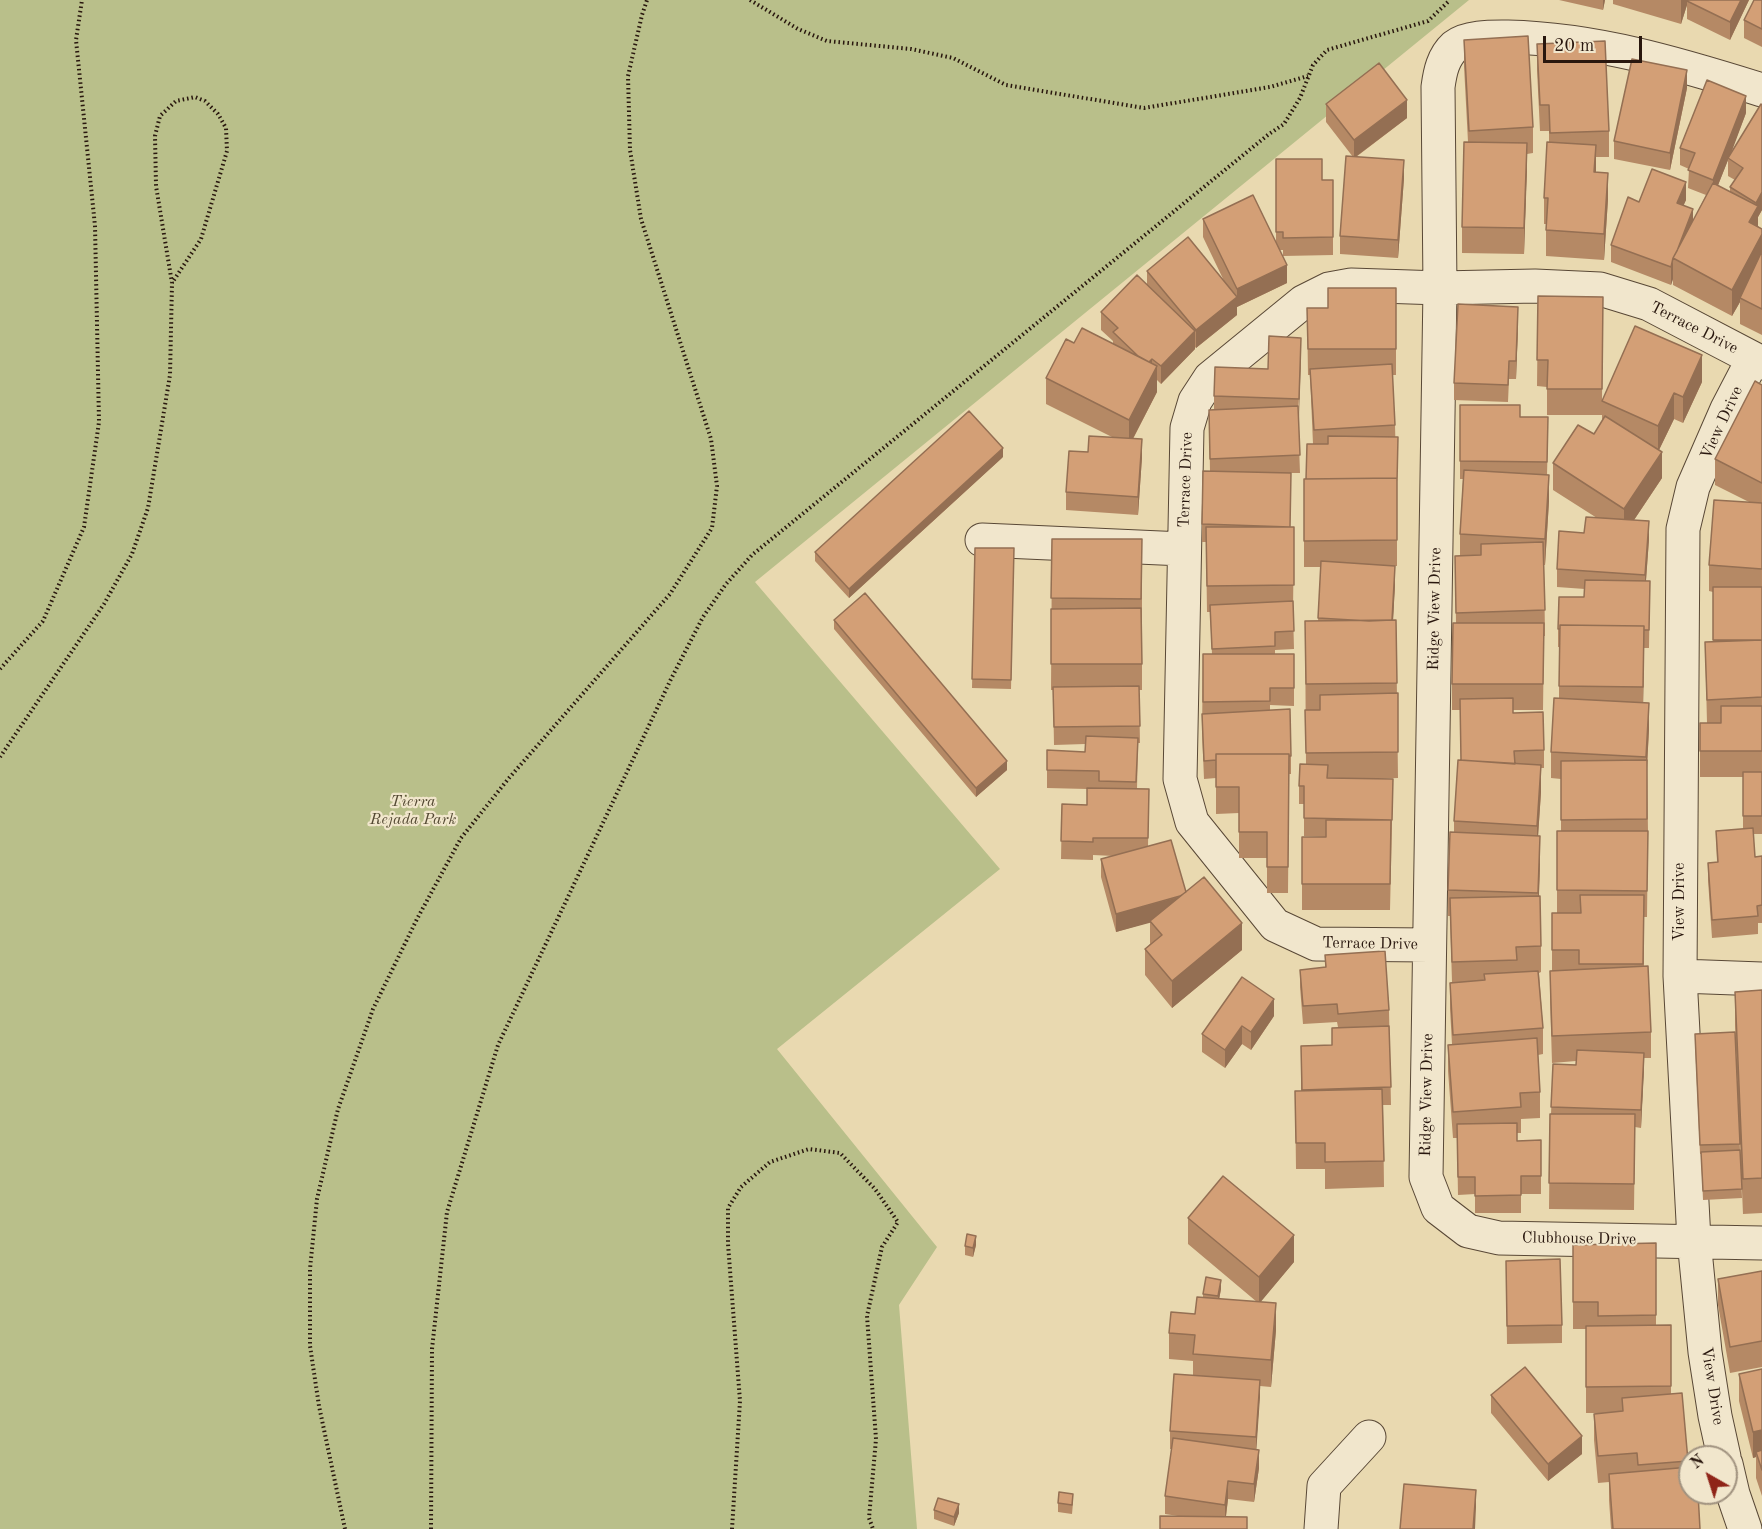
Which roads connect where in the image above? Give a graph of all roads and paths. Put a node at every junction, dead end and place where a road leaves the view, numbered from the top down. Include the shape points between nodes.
1 (82, 0) edge
2 (648, 0) edge
3 (750, 0) edge
4 (1450, 0) edge
5 (1308, 76) junction
6 (1762, 90) edge
7 (172, 283) junction
8 (1440, 288) junction
9 (1757, 361) edge
10 (982, 540) dead end
11 (1183, 549) junction
12 (0, 669) edge
13 (0, 757) edge
14 (1429, 945) junction
15 (1680, 976) junction
16 (1762, 979) edge
17 (1426, 1177) joint
18 (1694, 1240) junction
19 (1762, 1243) edge
20 (1369, 1437) dead end
21 (1721, 1445) edge
22 (1737, 1505) edge
23 (345, 1529) edge
24 (431, 1529) edge
25 (732, 1529) edge
26 (873, 1529) edge
27 (1321, 1529) edge
28 (1745, 1529) edge

1 - 12 path via 76,39 95,226 99,422 84,527 43,621
2 - 23 path via 628,76 630,150 641,219 711,439 717,486 712,528 670,594 461,838 373,1009 338,1109 317,1199 310,1269 310,1346
3 - 5 path via 798,29 827,41 911,49 952,58 1006,85 1144,108 1270,87
4 - 5 path via 1428,21 1327,50
5 - 24 path via 1284,124 752,555 704,617 498,1045 447,1212 432,1349
6 - 8 street, Ridge View Drive via 1611,48 1532,38 1480,37 1456,46 1442,65 1437,87
7 - 7 path via 156,186 155,136 160,116 176,101 195,97 218,114 226,128 227,151 201,239
7 - 13 path via 170,375 148,508 132,554 104,604
8 - 9 street, Terrace Drive via 1600,289 1649,304
8 - 11 street, Terrace Drive via 1351,285 1329,289 1303,302 1210,378 1195,401 1187,428
8 - 14 street, Ridge View Drive
9 - 15 street, View Drive via 1727,410 1693,487 1683,528
10 - 11 street
11 - 14 street, Terrace Drive via 1180,779 1192,822 1275,925 1316,944
14 - 17 street, Ridge View Drive
15 - 16 street
15 - 18 street, View Drive
17 - 18 street, Clubhouse Drive via 1438,1208 1468,1231 1499,1238
18 - 19 street, Clubhouse Drive
18 - 21 street, View Drive via 1705,1353
20 - 27 street via 1324,1486
22 - 28 street
25 - 26 path via 740,1401 728,1208 741,1187 770,1162 809,1149 840,1153 898,1222 882,1247 867,1316 876,1439 869,1518

